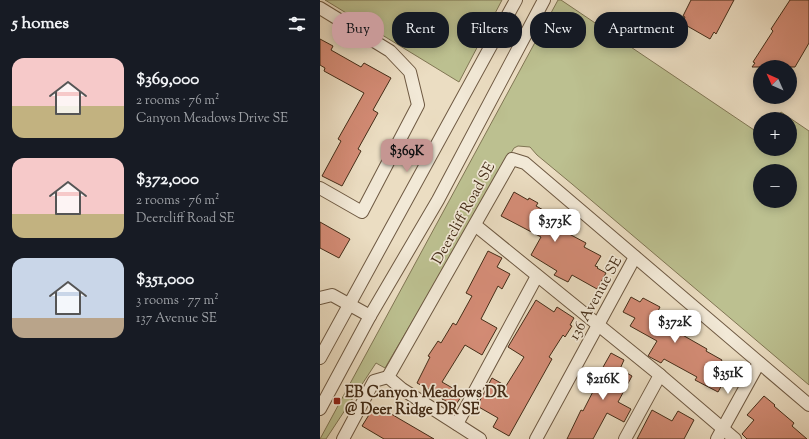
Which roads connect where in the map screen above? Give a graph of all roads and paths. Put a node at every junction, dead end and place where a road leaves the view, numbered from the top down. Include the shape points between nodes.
1 (516, 0) edge
2 (544, 0) edge
3 (320, 8) edge
4 (320, 188) edge
5 (475, 225) junction
6 (635, 257) junction
7 (537, 276) junction
8 (320, 298) edge
9 (350, 304) junction
10 (370, 316) junction
11 (598, 325) junction
12 (320, 358) edge
13 (759, 363) junction
14 (660, 375) junction
15 (388, 377) junction
16 (809, 406) edge
17 (320, 409) edge
18 (457, 424) junction
19 (723, 428) junction
20 (343, 439) edge
21 (480, 439) edge
22 (536, 439) edge
23 (625, 439) edge
24 (717, 439) edge
25 (735, 439) edge

1 - 9 street
2 - 10 street via 438,200
3 - 4 street via 390,51 410,72 418,105 362,212
5 - 6 street, Deercliff Road SE via 512,159 525,163
5 - 7 street
5 - 15 street, Deercliff Road SE
6 - 11 street, 136 Avenue SE
6 - 13 street, Deercliff Road SE
7 - 11 street
7 - 18 street
8 - 9 street via 332,295
9 - 10 street
9 - 12 street
10 - 17 street
11 - 14 street
11 - 22 street, 136 Avenue SE
13 - 16 street, Deercliff Road SE
13 - 19 street
14 - 19 street
14 - 23 street
15 - 18 street via 402,389
15 - 20 street via 374,381
18 - 21 street
19 - 24 street
19 - 25 street

